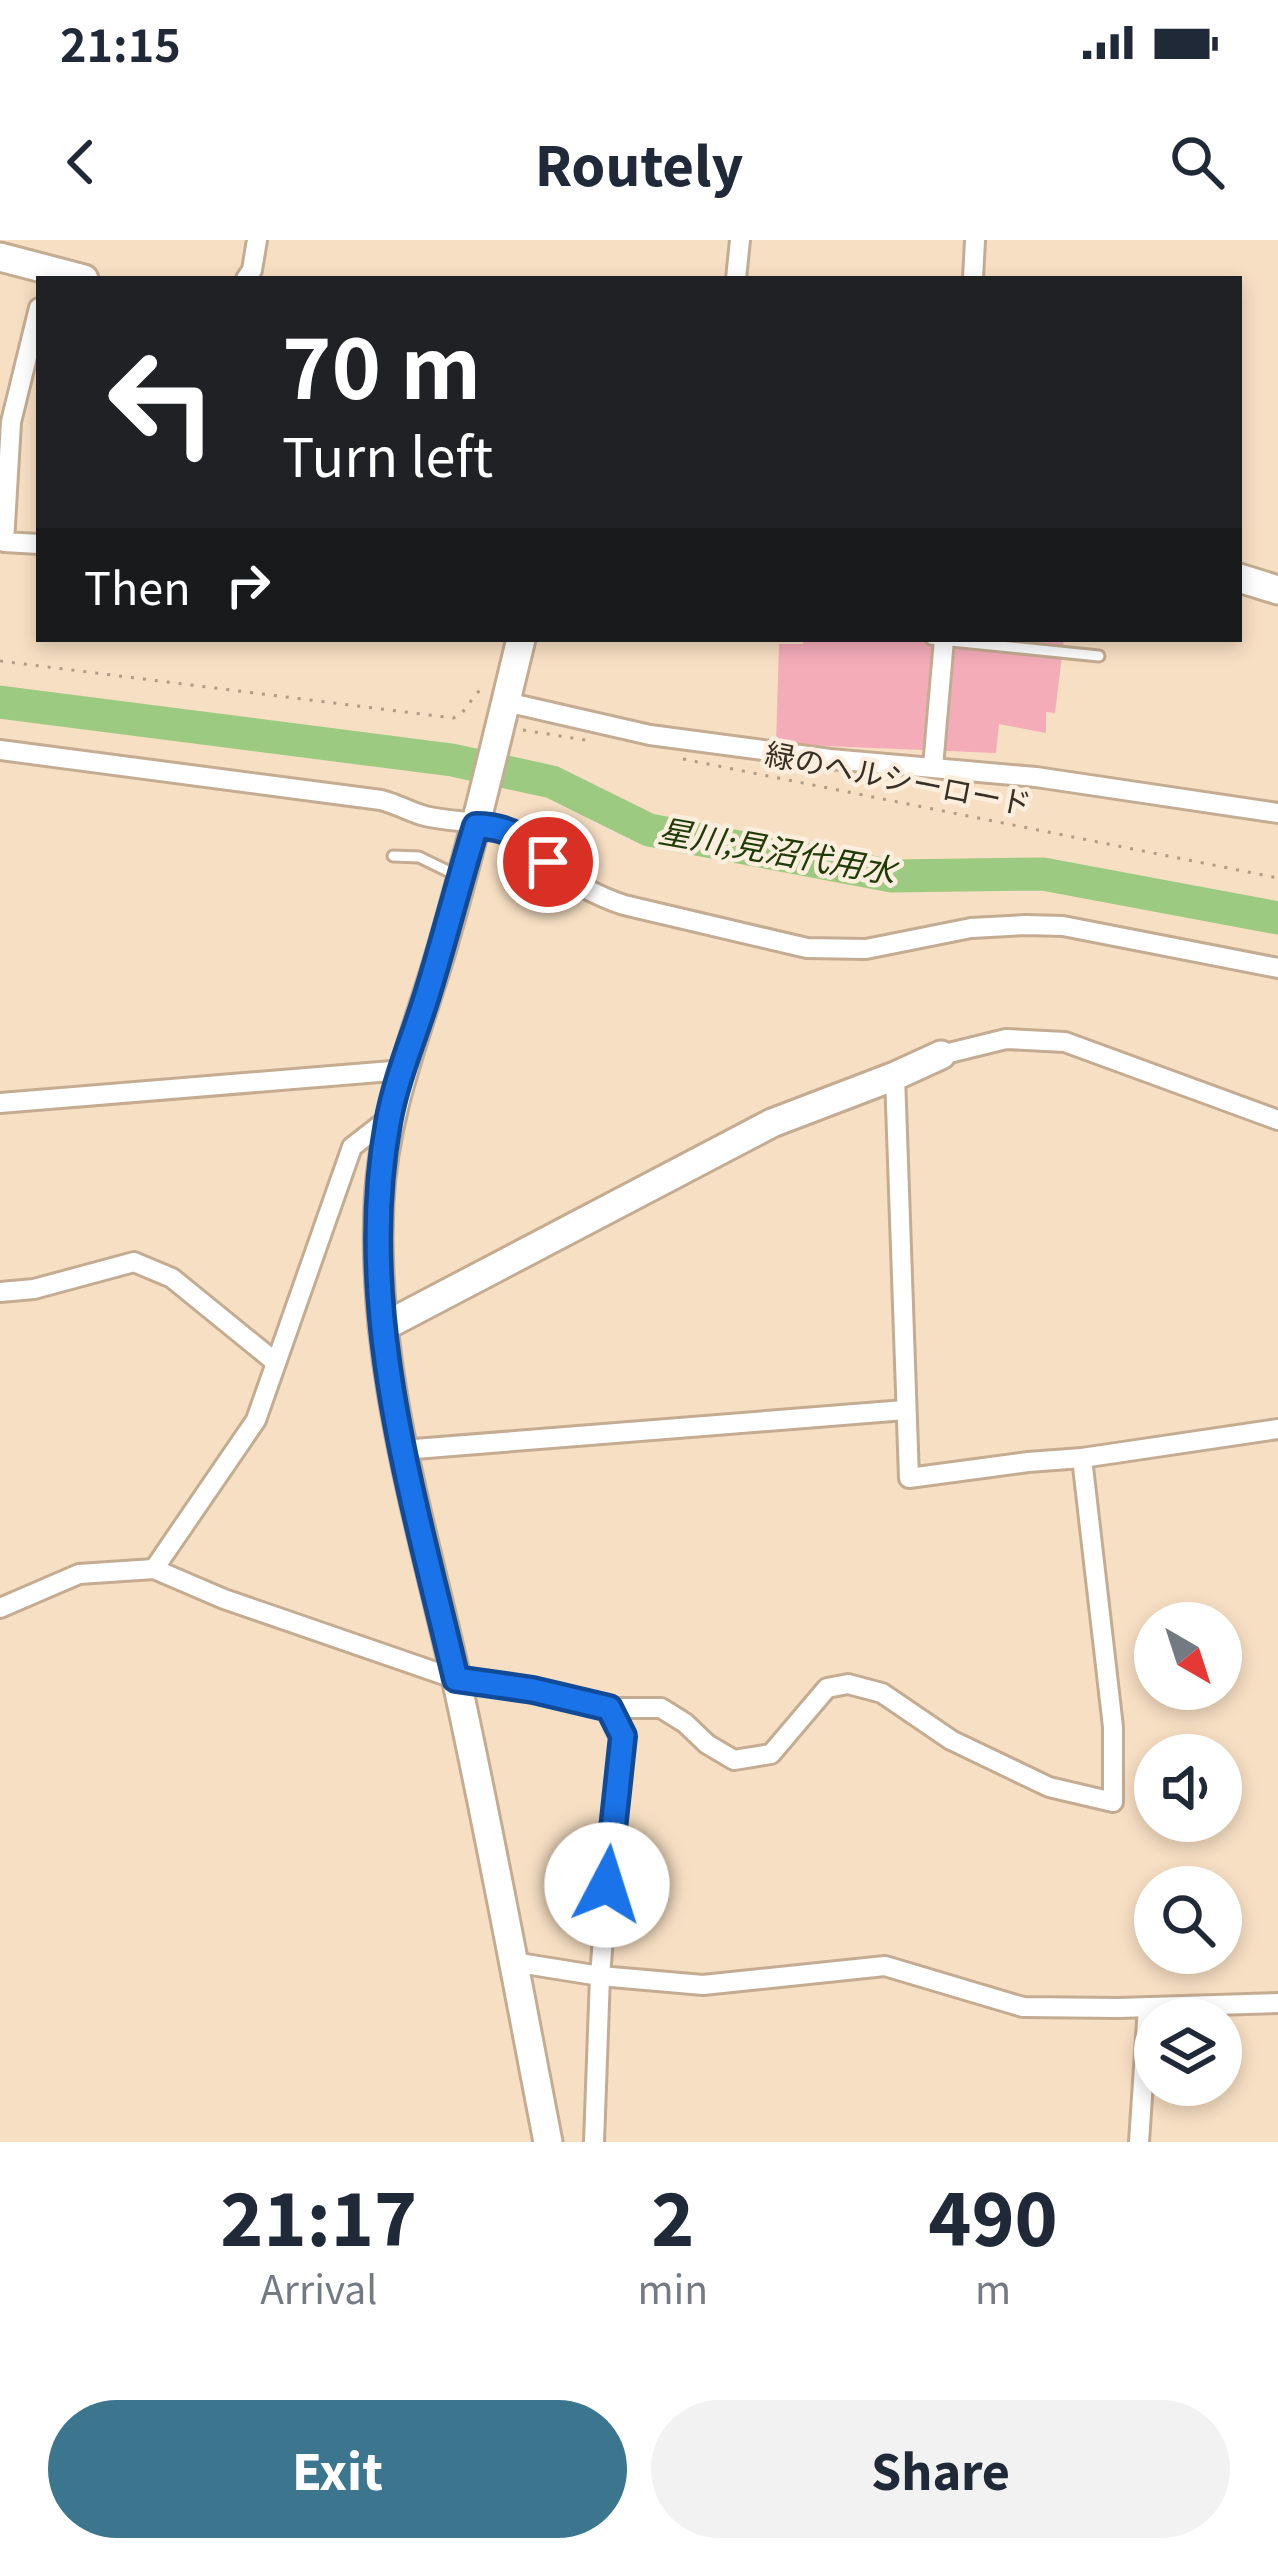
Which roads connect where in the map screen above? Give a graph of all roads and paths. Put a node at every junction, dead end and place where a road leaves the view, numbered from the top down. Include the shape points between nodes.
1 (257, 240) edge
2 (740, 240) edge
3 (975, 240) edge
4 (0, 257) edge
5 (47, 274) edge
6 (248, 276) edge
7 (736, 276) edge
8 (973, 276) edge
9 (36, 320) edge
10 (36, 544) edge
11 (1242, 579) edge
12 (1278, 590) edge
13 (520, 642) edge
14 (944, 642) edge
15 (964, 642) edge
16 (1100, 656) dead end
17 (0, 662) edge
18 (501, 713) junction
19 (592, 742) dead end
20 (0, 750) edge
21 (678, 758) dead end
22 (933, 767) junction
23 (479, 812) junction
24 (1278, 812) edge
25 (393, 856) dead end
26 (461, 877) junction
27 (1278, 878) edge
28 (1278, 968) edge
29 (941, 1054) joint
30 (404, 1070) junction
31 (895, 1076) junction
32 (0, 1102) edge
33 (388, 1120) junction
34 (1278, 1120) edge
35 (0, 1292) edge
36 (383, 1327) junction
37 (274, 1361) junction
38 (905, 1410) junction
39 (1278, 1430) edge
40 (402, 1450) junction
41 (1082, 1458) junction
42 (154, 1569) junction
43 (0, 1607) edge
44 (456, 1679) junction
45 (609, 1708) junction
46 (513, 1963) junction
47 (600, 1976) junction
48 (1278, 2003) edge
49 (1242, 2004) edge
50 (1134, 2007) edge
51 (1141, 2106) edge
52 (548, 2142) edge
53 (594, 2142) edge
54 (1139, 2142) edge

1 - 6 street
2 - 7 street
3 - 8 street
4 - 5 main road
9 - 10 street via 11,422 4,542
11 - 12 main road
13 - 18 main road
14 - 22 street
15 - 16 lane
17 - 18 path via 453,718 479,689
18 - 19 path
18 - 22 street
18 - 23 main road
20 - 23 street via 381,800 421,815
21 - 27 path, 緑のヘルシーロード
22 - 24 street
23 - 26 main road
23 - 28 street via 602,897 807,948 866,949 971,928 1063,926
25 - 26 lane via 419,857
26 - 30 main road
29 - 31 main road
29 - 34 street via 1006,1039 1065,1042
30 - 32 street
30 - 33 main road
31 - 36 main road via 772,1123
31 - 38 street
33 - 36 main road via 379,1199
33 - 37 street via 352,1147
35 - 37 street via 134,1262 172,1278
36 - 40 main road
37 - 42 street via 256,1420
38 - 40 street
38 - 41 street via 909,1478
39 - 41 street
40 - 44 main road
41 - 45 street via 1113,1727 1113,1802 1049,1786 951,1740 882,1693 848,1684 827,1688 771,1754 734,1760 661,1708
42 - 43 street via 79,1574
42 - 44 street
44 - 45 street
44 - 46 main road
45 - 47 street via 623,1736
46 - 47 street
46 - 52 main road
47 - 50 street via 704,1985 886,1966 1023,2007
47 - 53 street
48 - 49 street
51 - 54 street

